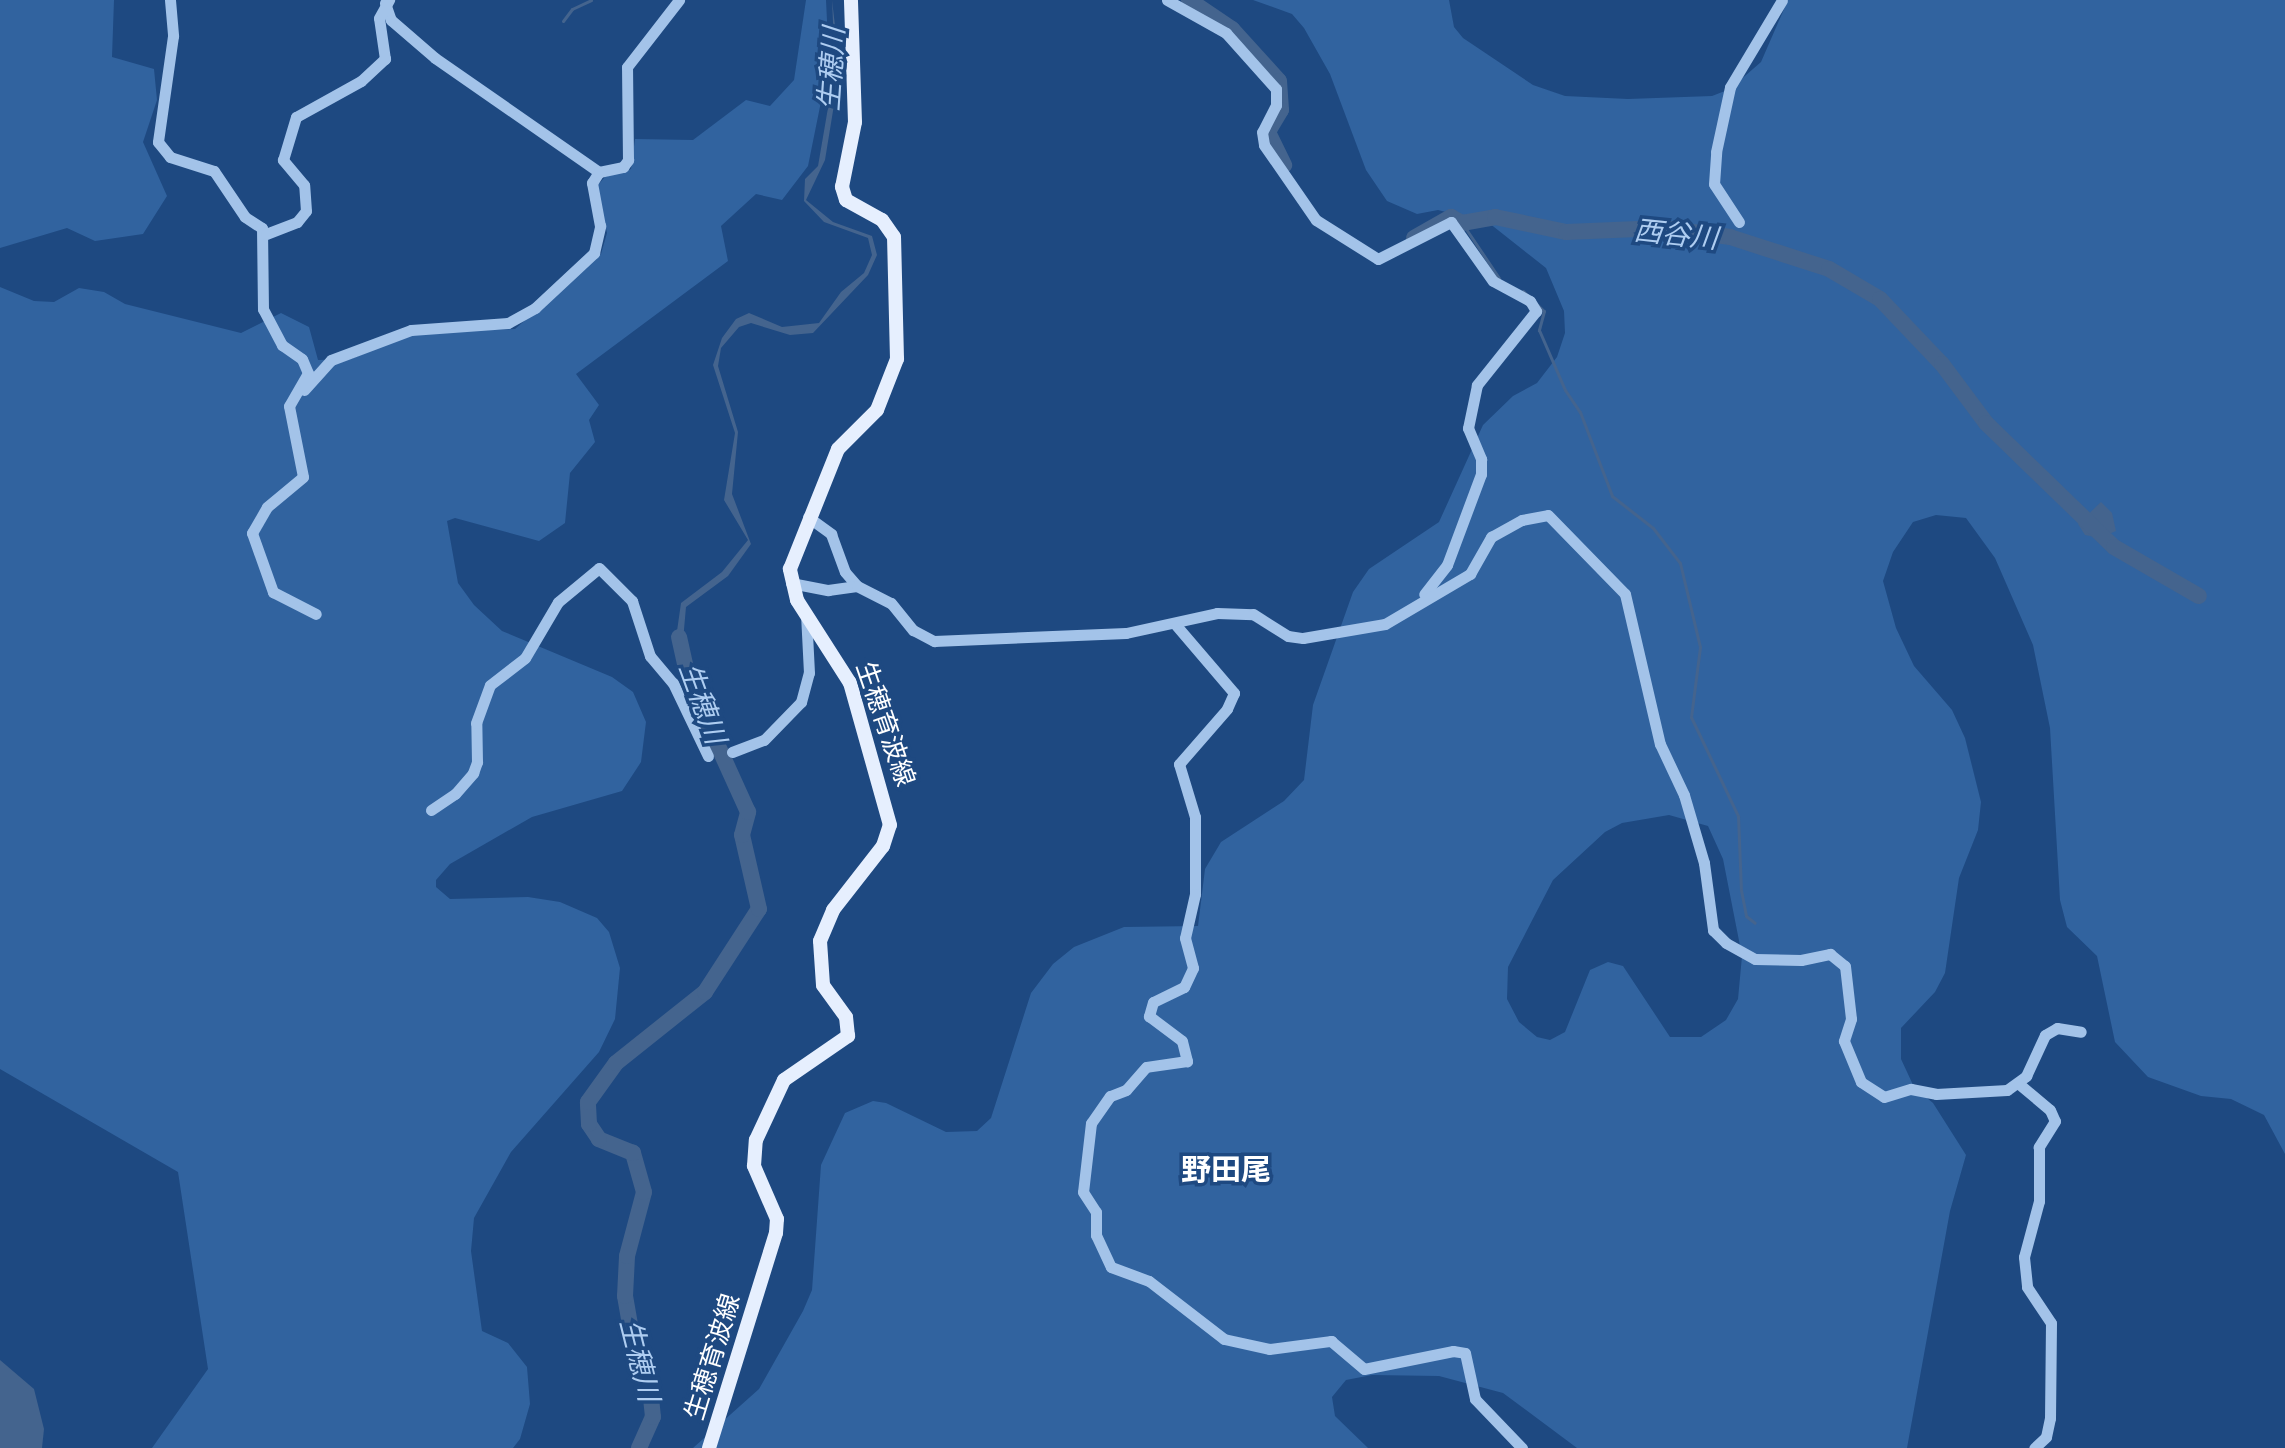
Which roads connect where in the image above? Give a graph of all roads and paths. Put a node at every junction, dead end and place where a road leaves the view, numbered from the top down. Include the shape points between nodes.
1 (170, 0) edge
2 (679, 0) edge
3 (851, 0) edge
4 (1167, 0) edge
5 (1782, 0) edge
6 (387, 2) edge
7 (599, 172) junction
8 (1739, 222) dead end
9 (266, 234) junction
10 (294, 396) junction
11 (808, 517) junction
12 (791, 583) junction
13 (857, 586) junction
14 (1422, 598) junction
15 (316, 614) dead end
16 (806, 614) junction
17 (1175, 624) junction
18 (732, 752) dead end
19 (708, 756) dead end
20 (431, 810) dead end
21 (2081, 1032) dead end
22 (2019, 1084) junction
23 (709, 1448) edge
24 (1522, 1448) edge
25 (2034, 1448) edge

1 - 9 street via 173,36 158,142 170,157 219,176 245,217
2 - 7 street via 627,67 628,160 623,167
3 - 11 main road via 855,122 842,187 846,200 882,220 894,237 897,359 883,400 838,449
4 - 14 street via 1226,33 1276,89 1277,102 1262,132 1264,145 1316,220 1378,259 1451,222 1493,281 1530,301 1536,311 1477,385 1468,428 1481,459 1481,474 1447,565
5 - 8 street via 1730,87 1716,152 1714,184
6 - 7 street via 391,20 435,58
6 - 9 street via 379,18 385,59 361,81 296,117 283,160 304,185 306,211 297,222
7 - 10 street via 592,183 598,246 535,308 501,325 411,330 331,360
9 - 10 street via 260,259 263,309 282,345 302,359 308,373
10 - 15 street via 289,413 303,477 267,507 253,540 273,592
11 - 12 main road via 793,554
11 - 13 street via 831,534 840,563
12 - 13 street via 831,590
12 - 16 main road, 生穂育波線
13 - 17 street via 891,603 910,628 934,641 1126,633
14 - 17 street via 1377,628 1340,628 1303,638 1288,636 1253,614 1198,614
14 - 22 street via 1470,574 1482,546 1506,527 1538,514 1555,517 1625,594 1660,744 1684,795 1704,863 1711,923 1720,938 1755,959 1801,960 1830,954 1845,966 1851,1019 1846,1050 1871,1092 1884,1097 1911,1089 1936,1094 1998,1091
16 - 18 street via 809,673 801,702 764,740
16 - 23 main road, 生穂育波線 via 850,683 890,825 883,846 843,894 820,941 823,985 846,1017 848,1036 784,1080 756,1140 754,1166 777,1219 776,1233
17 - 24 street via 1234,693 1227,709 1179,764 1195,817 1195,894 1185,930 1193,968 1184,987 1153,1002 1149,1016 1182,1041 1187,1061 1146,1067 1126,1090 1110,1096 1091,1123 1083,1192 1096,1212 1096,1235 1111,1267 1149,1281 1224,1339 1269,1349 1331,1341 1364,1369 1465,1353 1475,1399
19 - 20 street via 673,683 650,656 632,601 599,568 558,602 525,658 490,685 476,723 473,773
21 - 22 street via 2057,1028 2045,1035 2036,1061
22 - 25 street via 2050,1110 2055,1121 2039,1147 2039,1201 2024,1257 2027,1287 2051,1323 2050,1418 2046,1437

